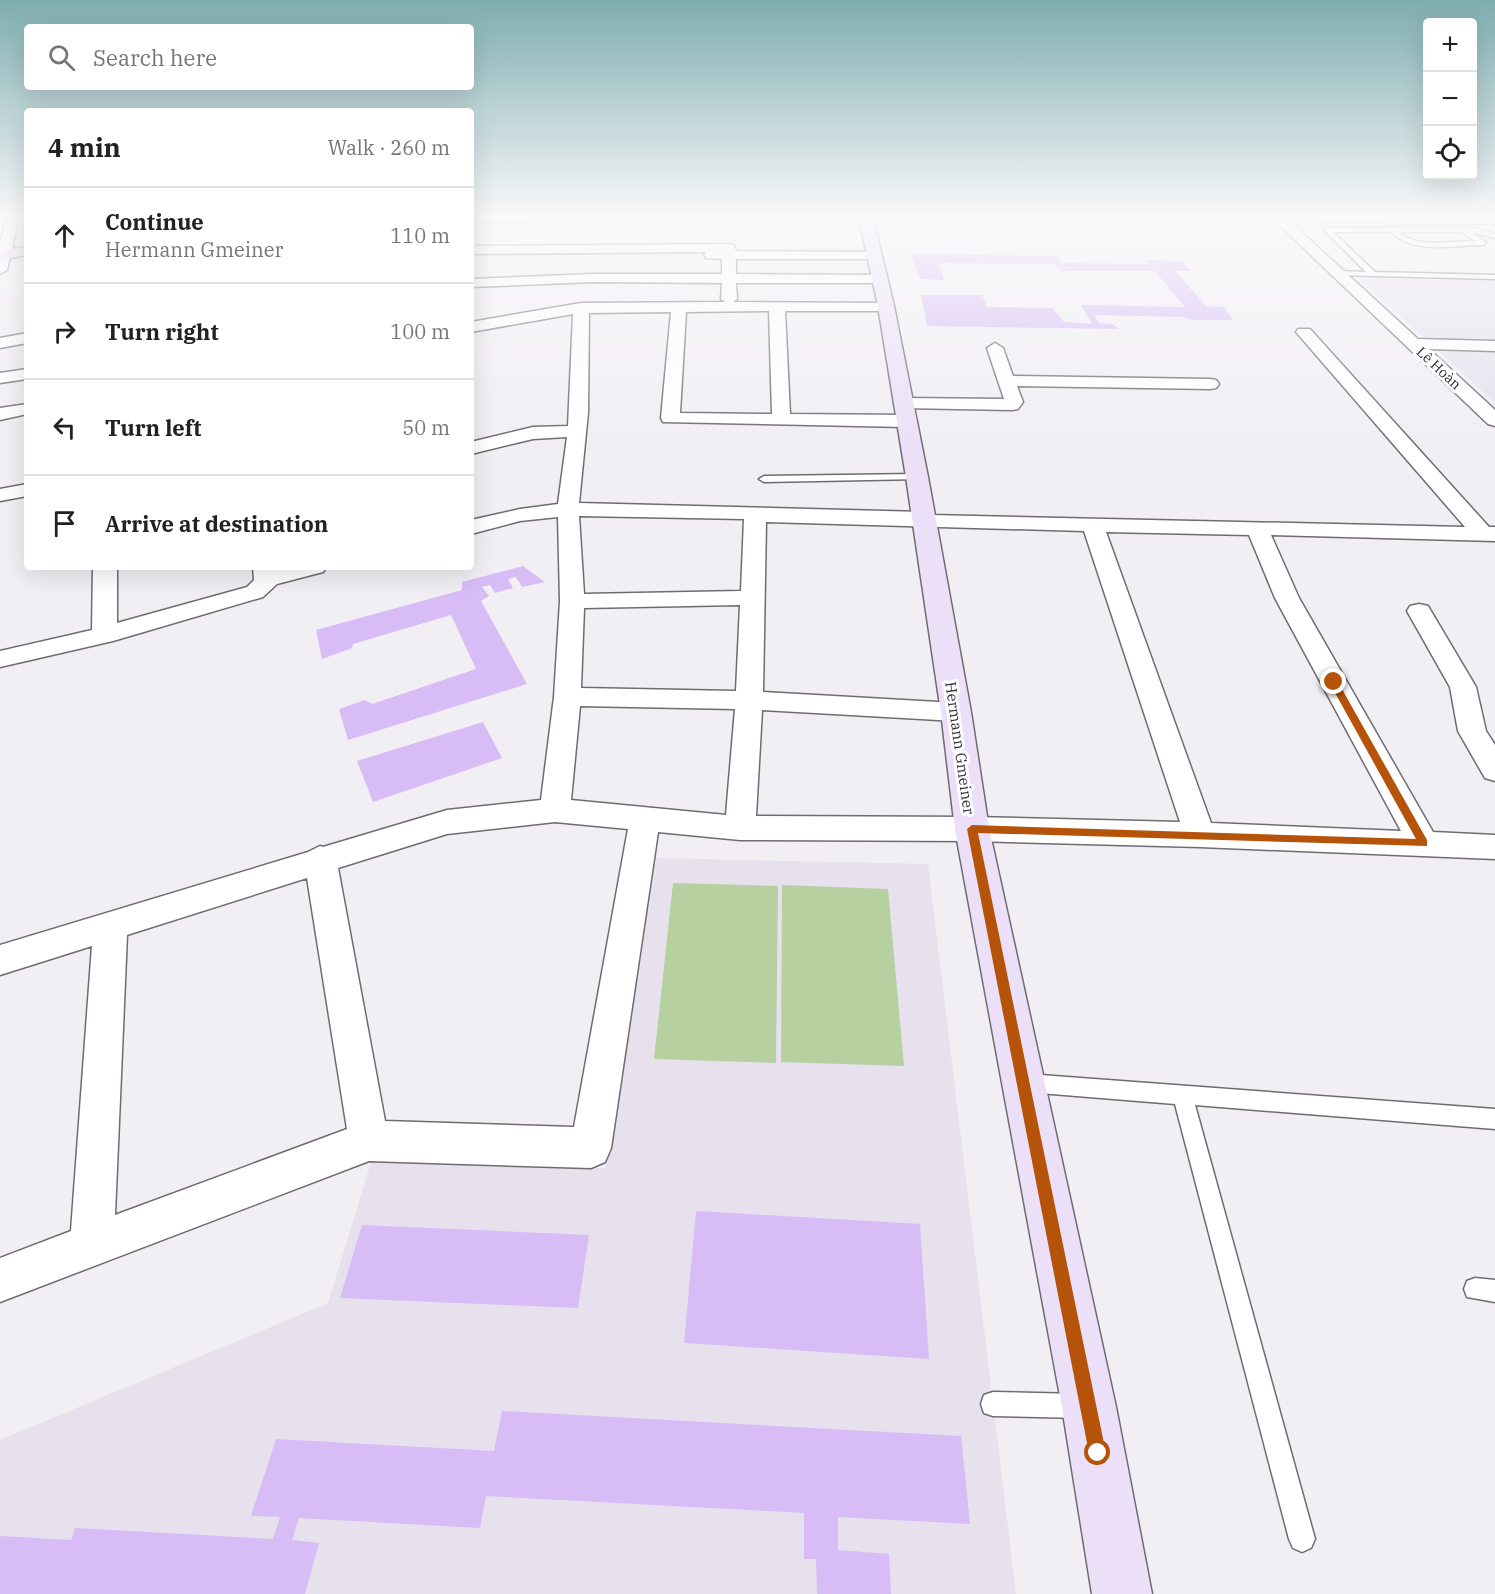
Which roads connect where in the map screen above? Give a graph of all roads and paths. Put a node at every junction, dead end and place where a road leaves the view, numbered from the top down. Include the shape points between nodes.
1 (729, 292) edge
2 (836, 292) edge
3 (882, 292) edge
4 (1358, 292) edge
5 (728, 308) junction
6 (679, 309) junction
7 (777, 309) junction
8 (519, 319) junction
9 (581, 319) junction
10 (474, 326) edge
11 (1304, 332) dead end
12 (24, 339) edge
13 (0, 343) edge
14 (1413, 344) junction
15 (1495, 346) edge
16 (995, 348) dead end
17 (24, 374) edge
18 (0, 378) edge
19 (1007, 381) junction
20 (1209, 384) dead end
21 (24, 410) edge
22 (904, 412) junction
23 (0, 414) edge
24 (782, 420) junction
25 (1495, 420) edge
26 (577, 431) junction
27 (474, 447) edge
28 (917, 477) junction
29 (764, 479) dead end
30 (24, 491) edge
31 (0, 495) edge
32 (568, 509) junction
33 (755, 515) junction
34 (923, 520) junction
35 (1093, 525) junction
36 (474, 526) edge
37 (1257, 528) junction
38 (1489, 534) edge
39 (105, 570) edge
40 (290, 570) edge
41 (266, 573) edge
42 (751, 598) junction
43 (572, 601) junction
44 (1419, 611) dead end
45 (104, 635) junction
46 (0, 659) edge
47 (567, 697) junction
48 (749, 700) junction
49 (956, 712) junction
50 (1495, 770) edge
51 (555, 810) junction
52 (645, 819) junction
53 (740, 828) junction
54 (972, 829) junction
55 (1200, 835) junction
56 (1424, 843) junction
57 (1495, 847) edge
58 (320, 860) junction
59 (110, 925) junction
60 (0, 960) edge
61 (1024, 1083) junction
62 (1182, 1095) junction
63 (1495, 1119) edge
64 (369, 1141) junction
65 (92, 1244) junction
66 (0, 1280) edge
67 (993, 1404) dead end
68 (1089, 1407) junction
69 (1302, 1539) dead end
70 (1122, 1594) edge

1 - 5 street
2 - 7 street
3 - 22 street, Hermann Gmeiner
4 - 14 street, Lê Hoàn
5 - 6 street
5 - 7 street
6 - 9 street
6 - 24 street via 670,418
7 - 24 street
8 - 9 street
8 - 9 street
8 - 10 street
9 - 26 street
11 - 38 street
12 - 13 street
14 - 15 street
14 - 25 street, Lê Hoàn
16 - 19 street
17 - 18 street
19 - 20 street
19 - 22 street via 1014,402 1008,406
21 - 23 street
22 - 24 street
22 - 28 street, Hermann Gmeiner
26 - 27 street via 533,433
26 - 32 street
28 - 29 lane
28 - 34 street, Hermann Gmeiner
30 - 31 street
32 - 33 street
32 - 36 street
32 - 43 street
33 - 34 street
33 - 42 street
34 - 35 street
34 - 49 street, Hermann Gmeiner
35 - 37 street
35 - 55 street
37 - 38 street
37 - 56 street via 1287,598
39 - 45 street
40 - 41 street
41 - 45 street via 263,587 255,592
42 - 43 street
42 - 48 street
43 - 47 street
44 - 50 street via 1463,687 1472,731
45 - 46 street
47 - 48 street
47 - 51 street
48 - 49 street
48 - 53 street
49 - 54 street, Hermann Gmeiner
51 - 52 street
51 - 58 street via 447,822
52 - 53 street
52 - 64 street via 591,1148
53 - 54 street
54 - 55 street
54 - 61 street, Hermann Gmeiner
55 - 56 street
56 - 57 street
58 - 59 street
58 - 64 street
59 - 60 street
59 - 65 street
61 - 62 lane
61 - 68 street, Hermann Gmeiner
62 - 63 lane
62 - 69 lane
64 - 65 street
65 - 66 street
67 - 68 lane
68 - 70 street, Hermann Gmeiner

